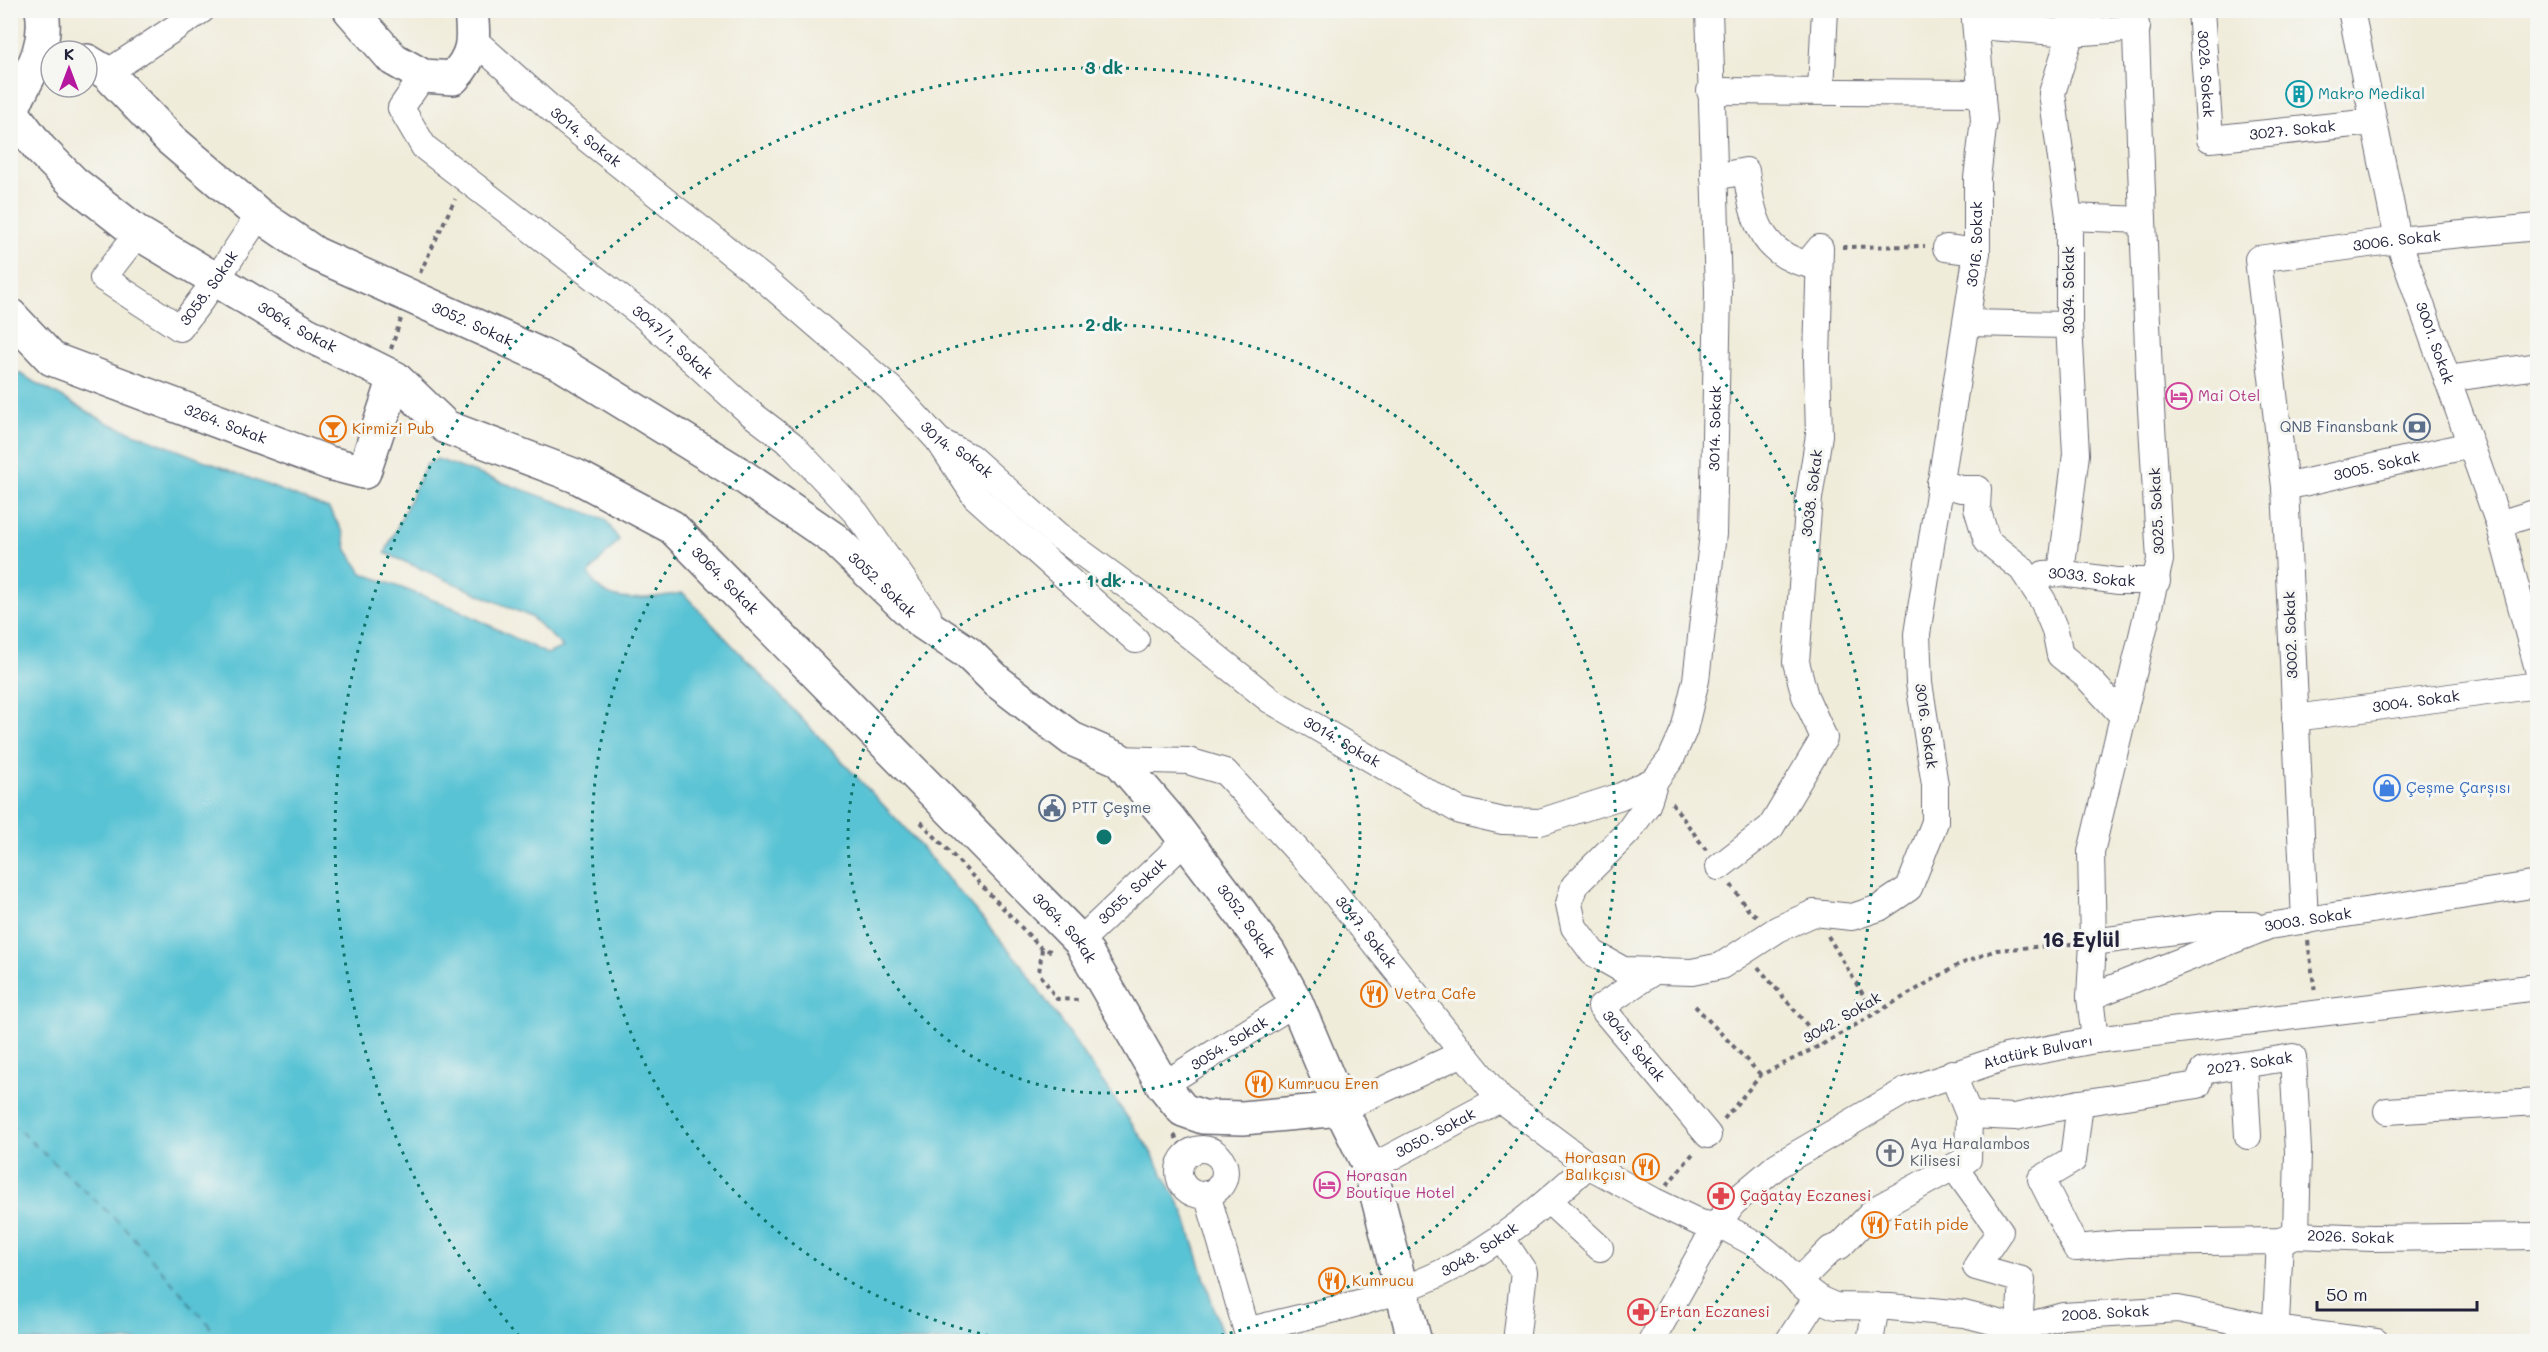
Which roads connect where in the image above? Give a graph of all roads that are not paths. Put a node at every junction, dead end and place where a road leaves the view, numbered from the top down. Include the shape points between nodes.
1 (202, 10) edge
2 (350, 10) edge
3 (1709, 10) edge
4 (1826, 10) edge
5 (2201, 10) edge
6 (2351, 10) edge
7 (1975, 18) edge
8 (2136, 19) edge
9 (2070, 22) edge
10 (472, 25) edge
11 (51, 33) edge
12 (99, 66) edge
13 (99, 69) edge
14 (423, 76) junction
15 (1821, 90) junction
16 (1710, 91) junction
17 (1982, 93) junction
18 (11, 112) edge
19 (2373, 122) junction
20 (2210, 139) joint
21 (1714, 177) junction
22 (258, 215) junction
23 (2069, 217) junction
24 (2143, 220) junction
25 (2538, 227) edge
26 (138, 233) junction
27 (2398, 240) junction
28 (1939, 247) road end
29 (1977, 252) junction
30 (2258, 259) joint
31 (216, 280) junction
32 (10, 315) edge
33 (1968, 323) junction
34 (2069, 325) junction
35 (2538, 366) edge
36 (395, 378) junction
37 (2447, 379) junction
38 (939, 441) junction
39 (2470, 446) junction
40 (1940, 483) junction
41 (2286, 487) junction
42 (2538, 512) edge
43 (2499, 524) junction
44 (2061, 573) junction
45 (2026, 576) junction
46 (2157, 581) junction
47 (942, 635) junction
48 (1136, 640) dead end
49 (2538, 669) edge
50 (2538, 685) edge
51 (2124, 717) junction
52 (2295, 718) junction
53 (1118, 759) junction
54 (1655, 780) junction
55 (1185, 842) junction
56 (1719, 867) road end
57 (2538, 884) edge
58 (2305, 921) junction
59 (2269, 926) junction
60 (2093, 942) junction
61 (1067, 947) junction
62 (1656, 970) junction
63 (2538, 987) edge
64 (2090, 997) junction
65 (1296, 1002) junction
66 (2095, 1040) junction
67 (1463, 1053) junction
68 (2244, 1066) junction
69 (1952, 1073) junction
70 (1163, 1086) junction
71 (1500, 1099) junction
72 (2538, 1102) edge
73 (2080, 1103) junction
74 (1341, 1109) junction
75 (2387, 1111) dead end
76 (1969, 1115) junction
77 (1708, 1135) road end
78 (2248, 1136) dead end
79 (1588, 1165) junction
80 (1954, 1167) junction
81 (1370, 1168) junction
82 (1207, 1194) junction
83 (1549, 1201) junction
84 (1716, 1226) junction
85 (2538, 1236) edge
86 (1501, 1237) junction
87 (2288, 1238) junction
88 (1600, 1248) dead end
89 (1400, 1290) junction
90 (1807, 1290) junction
91 (1876, 1306) junction
92 (2024, 1334) edge
93 (2275, 1335) edge
94 (1248, 1336) edge
95 (1415, 1341) edge
96 (1516, 1341) edge
97 (1651, 1341) edge
98 (1788, 1341) edge
99 (1870, 1341) edge
100 (2376, 1341) edge

1 - 12 street
2 - 14 street via 393,59
3 - 16 street, 3014. Sokak
4 - 15 street
5 - 20 street, 3028. Sokak
6 - 19 street, 3001. Sokak
7 - 9 street
7 - 17 street, 3016. Sokak
8 - 9 street
8 - 24 street, 3025. Sokak
9 - 23 street, 3034. Sokak via 2052,93
10 - 14 street via 468,63 453,78
10 - 38 street, 3014. Sokak via 567,123 764,279 891,389
11 - 18 street
13 - 22 street, 3052. Sokak via 170,139
14 - 47 street, 3047/1. Sokak via 400,108 424,147 644,316 749,412 791,444 857,514
15 - 16 street
15 - 17 street
16 - 21 street, 3014. Sokak
17 - 29 street, 3016. Sokak
18 - 26 street, 3064. Sokak via 73,182
19 - 20 street, 3027. Sokak
19 - 27 street, 3001. Sokak
21 - 54 street, 3014. Sokak via 1718,290 1713,534 1696,680 1684,730 1671,759
21 - 56 street, 3038. Sokak via 1746,171 1758,230 1791,261 1807,264 1820,248 1817,359 1820,435 1809,498 1796,662 1805,696 1824,738 1771,827
22 - 31 street, 3058. Sokak
22 - 47 street, 3052. Sokak via 316,254 571,370 738,473 834,539 920,621
23 - 24 street
23 - 34 street, 3034. Sokak
24 - 46 street, 3025. Sokak via 2160,560
25 - 27 street, 3006. Sokak
26 - 31 street, 3064. Sokak
26 - 31 street, 3058. Sokak via 103,278 180,328
27 - 30 street, 3006. Sokak
27 - 37 street, 3001. Sokak
28 - 29 street
29 - 33 street, 3016. Sokak
30 - 41 street, 3002. Sokak
31 - 36 street, 3064. Sokak via 305,333
32 - 36 street, 3264. Sokak via 52,359 329,463 364,472
33 - 34 street
33 - 40 street, 3016. Sokak
34 - 44 street, 3034. Sokak via 2076,454
35 - 37 street
36 - 61 street, 3064. Sokak via 446,427 576,476 672,527
37 - 39 street, 3001. Sokak
38 - 48 street via 975,496
38 - 54 street, 3014. Sokak via 970,456 1056,534 1270,700 1460,811 1503,821 1540,822 1621,796
39 - 41 street, 3005. Sokak
39 - 43 street, 3001. Sokak
40 - 45 street via 1978,489 1977,508 1987,542 2022,568
40 - 62 street, 3016. Sokak via 1917,634 1919,683 1935,785 1935,822 1908,888 1879,908 1852,917 1814,913 1778,929 1720,966 1692,972
41 - 52 street, 3002. Sokak
42 - 43 street
43 - 49 street, 3001. Sokak
44 - 45 street, 3033. Sokak
44 - 46 street, 3033. Sokak via 2117,581
45 - 51 street via 2043,601 2060,655 2085,675
46 - 51 street, 3025. Sokak
47 - 53 street, 3052. Sokak via 1072,739
50 - 52 street, 3004. Sokak
51 - 60 street, 3025. Sokak via 2091,852
52 - 58 street, 3002. Sokak
53 - 55 street, 3052. Sokak
53 - 67 street, 3047. Sokak via 1188,761 1225,772 1319,874
54 - 62 street, 3016. Sokak via 1647,805 1628,832 1574,886 1569,904 1574,927 1593,953 1623,970
55 - 61 street, 3055. Sokak
55 - 65 street, 3052. Sokak via 1269,953
57 - 58 street, 3003. Sokak
58 - 59 street, 3003. Sokak
59 - 60 street via 2220,926
59 - 64 street, 3003. Sokak
60 - 64 street, 3025. Sokak
61 - 70 street, 3064. Sokak
62 - 77 street, 3045. Sokak via 1601,1006
63 - 66 street, Atatürk Bulvarı
64 - 66 street, 3025. Sokak
65 - 70 street, 3054. Sokak
65 - 74 street, 3052. Sokak
66 - 69 street, Atatürk Bulvarı via 2006,1057
67 - 71 street, 3047. Sokak
67 - 74 street
68 - 73 street, 2027. Sokak via 2204,1071 2198,1085
68 - 78 street
68 - 87 street, 2027. Sokak via 2293,1057 2298,1151
69 - 76 street
69 - 84 street, Atatürk Bulvarı via 1905,1091 1778,1165 1733,1203
70 - 74 street, 3064. Sokak via 1183,1110 1203,1118
71 - 79 street, 3047. Sokak
71 - 81 street, 3050. Sokak
72 - 75 street
73 - 76 street, 2027. Sokak via 2015,1117
73 - 87 street, 2026. Sokak via 2073,1160 2041,1179 2076,1248
74 - 81 street, 3052. Sokak
76 - 80 street via 1968,1160
79 - 83 street, 3048. Sokak
79 - 84 street, 3047. Sokak via 1700,1223
80 - 90 street via 1876,1209 1840,1246 1831,1249
80 - 92 street via 2000,1231 1976,1267 2022,1280
81 - 89 street, 3052. Sokak
82 - 82 street via 1195,1193 1182,1183 1179,1168 1194,1150 1208,1149 1224,1163 1225,1178
82 - 94 street
83 - 86 street, 3048. Sokak
83 - 88 street
84 - 90 street, 2008. Sokak via 1761,1247
84 - 97 street, Atatürk Bulvarı
85 - 87 street, 2026. Sokak
86 - 89 street, 3048. Sokak via 1441,1273
86 - 96 street via 1524,1272
87 - 93 street
89 - 94 street, 3048. Sokak
89 - 95 street, 3052. Sokak
90 - 91 street, 2008. Sokak via 1834,1306
90 - 98 street
91 - 92 street, 2008. Sokak via 1964,1314
91 - 99 street
92 - 93 street, 2008. Sokak via 2063,1316 2178,1310
93 - 100 street, 2008. Sokak

